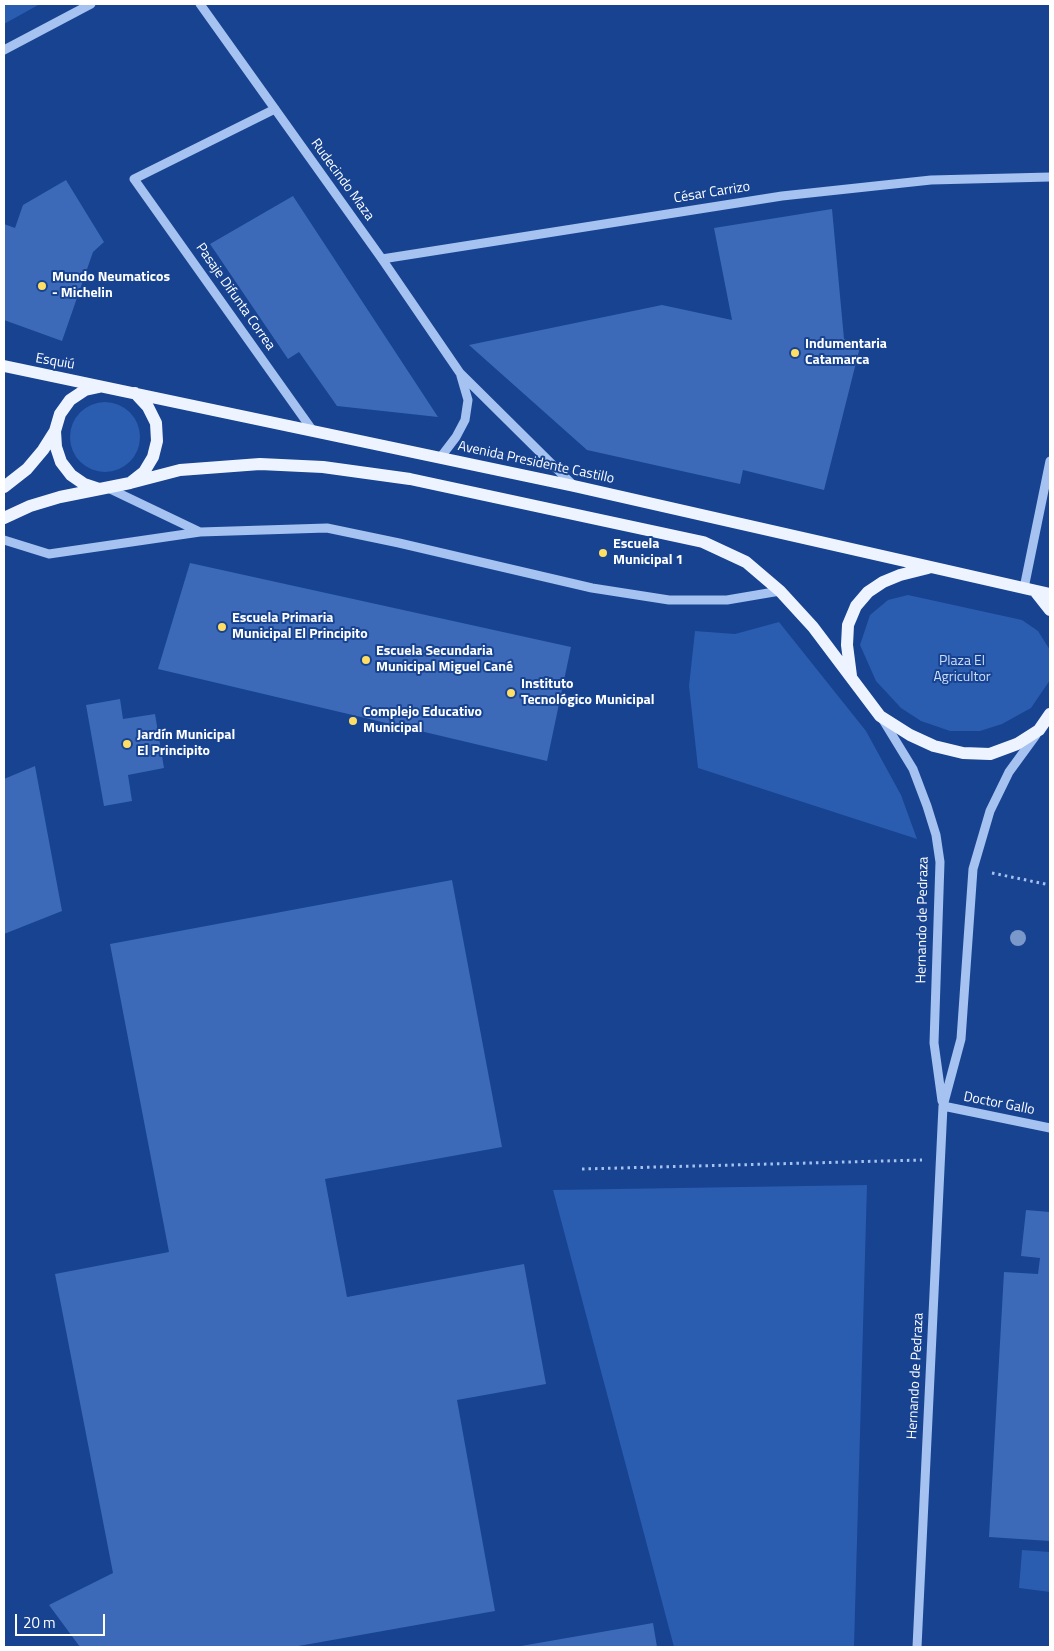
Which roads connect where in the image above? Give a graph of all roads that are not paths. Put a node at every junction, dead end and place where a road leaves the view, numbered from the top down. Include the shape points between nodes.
1 (92, 4) edge
2 (200, 4) edge
3 (4, 50) edge
4 (274, 109) junction
5 (1050, 178) edge
6 (382, 259) junction
7 (4, 366) edge
8 (460, 373) junction
9 (102, 386) junction
10 (136, 393) junction
11 (313, 430) junction
12 (55, 431) junction
13 (440, 458) junction
14 (1050, 462) edge
15 (130, 483) junction
16 (574, 486) junction
17 (4, 488) edge
18 (104, 488) junction
19 (4, 518) edge
20 (200, 532) junction
21 (4, 540) edge
22 (930, 567) junction
23 (1030, 590) junction
24 (780, 591) junction
25 (1050, 594) edge
26 (1050, 610) edge
27 (851, 676) junction
28 (1050, 714) edge
29 (880, 716) junction
30 (1039, 730) junction
31 (943, 1106) junction
32 (1050, 1128) edge
33 (917, 1647) edge

1 - 3 street
2 - 4 street, Rudecindo Maza
4 - 6 street, Rudecindo Maza
4 - 11 street, Pasaje Difunta Correa via 134,179
5 - 6 street, César Carrizo via 931,180 782,196
6 - 8 street, Rudecindo Maza
7 - 9 main road, Esquiú
8 - 13 street, Rudecindo Maza via 468,400 465,420
8 - 16 street, Rudecindo Maza
9 - 10 main road
9 - 12 main road via 85,390 70,400 60,414
10 - 11 main road, Avenida Presidente Castillo
10 - 15 main road via 156,423 157,440 154,457 144,472
11 - 13 main road, Avenida Presidente Castillo
12 - 17 main road via 27,469
12 - 18 main road via 61,462 71,475 84,484
13 - 16 main road, Avenida Presidente Castillo
14 - 23 street
15 - 18 main road
15 - 24 main road via 180,470 260,464 323,467 410,479 703,542 746,562
16 - 22 main road, Avenida Presidente Castillo
18 - 19 main road via 30,506
18 - 20 street
20 - 21 street via 49,554
20 - 24 street via 327,528 592,588 668,600 727,600
22 - 23 main road, Avenida Presidente Castillo
22 - 27 main road via 884,582 868,592 856,606 848,625 846,645
23 - 25 main road
23 - 26 main road
24 - 27 main road
27 - 29 main road
28 - 30 main road
29 - 30 main road via 934,746 963,753 990,754 1017,744
29 - 31 street, Hernando de Pedraza via 912,768 936,835 940,862 934,1043
30 - 31 street, Hernando de Pedraza via 1010,772 990,811 972,869 961,1038
31 - 32 street, Doctor Gallo
31 - 33 street, Hernando de Pedraza

